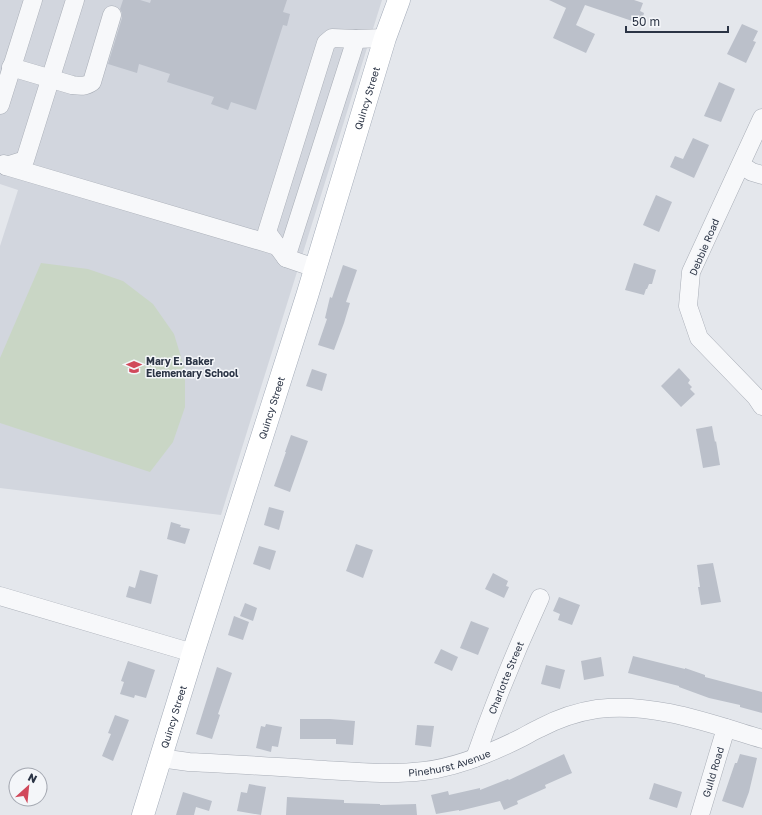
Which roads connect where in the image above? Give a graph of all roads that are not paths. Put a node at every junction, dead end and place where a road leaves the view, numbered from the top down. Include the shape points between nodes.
1 (33, 0) edge
2 (75, 0) edge
3 (399, 0) edge
4 (112, 15) dead end
5 (385, 38) junction
6 (356, 39) junction
7 (11, 67) junction
8 (50, 78) junction
9 (0, 105) edge
10 (762, 118) edge
11 (3, 164) edge
12 (741, 164) junction
13 (762, 175) edge
14 (282, 252) junction
15 (315, 268) junction
16 (762, 406) edge
17 (0, 596) edge
18 (540, 598) dead end
19 (193, 653) junction
20 (726, 728) junction
21 (762, 739) edge
22 (160, 758) junction
23 (475, 758) junction
24 (143, 815) edge
25 (700, 815) edge

1 - 7 street
2 - 8 street
3 - 5 main road, Quincy Street
4 - 8 street via 92,82 82,87
5 - 6 street
5 - 15 main road, Quincy Street
6 - 14 street
6 - 14 street via 332,38 326,43 267,232
7 - 8 street
7 - 9 street
8 - 11 street via 25,160
10 - 12 street, Debbie Road
11 - 14 street
12 - 13 street
12 - 16 street, Debbie Road via 691,272 688,306 699,338 756,396
14 - 15 street
15 - 19 main road, Quincy Street
17 - 19 street
18 - 23 street, Charlotte Street
19 - 22 main road, Quincy Street
20 - 21 street, Pinehurst Avenue
20 - 23 street, Pinehurst Avenue via 641,708 596,709 556,721
20 - 25 street, Guild Road
22 - 23 street, Pinehurst Avenue via 189,762 387,773 440,769
22 - 24 main road, Quincy Street

